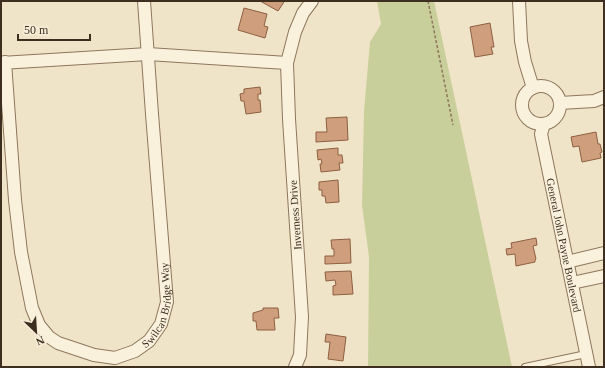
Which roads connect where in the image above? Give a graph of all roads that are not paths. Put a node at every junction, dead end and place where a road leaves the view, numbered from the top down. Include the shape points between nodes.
1 (144, 1) edge
2 (312, 1) edge
3 (519, 1) edge
4 (148, 54) junction
5 (3, 62) edge
6 (287, 63) junction
7 (533, 88) junction
8 (604, 97) edge
9 (560, 103) junction
10 (544, 124) junction
11 (604, 253) edge
12 (567, 262) junction
13 (604, 276) edge
14 (572, 283) junction
15 (586, 354) junction
16 (295, 367) edge
17 (526, 367) edge
18 (589, 367) edge

1 - 4 street, Swilcan Bridge Way
2 - 6 street, Inverness Drive via 303,13 295,32
3 - 7 street via 521,41
4 - 5 street
4 - 5 street, Swilcan Bridge Way via 166,302 161,324 149,341 135,351 115,358 94,355 58,343 39,325 32,308 20,245
4 - 6 street
6 - 16 street, Inverness Drive via 302,317 300,355
7 - 9 street via 540,86 551,89 558,96
7 - 10 street via 528,92 522,107 528,118
8 - 9 street via 594,101
9 - 10 street via 556,116
10 - 12 street, General John Payne Boulevard via 541,134
11 - 12 street
12 - 14 street, General John Payne Boulevard
13 - 14 street
14 - 15 street, General John Payne Boulevard
15 - 17 lane
15 - 18 street, General John Payne Boulevard

